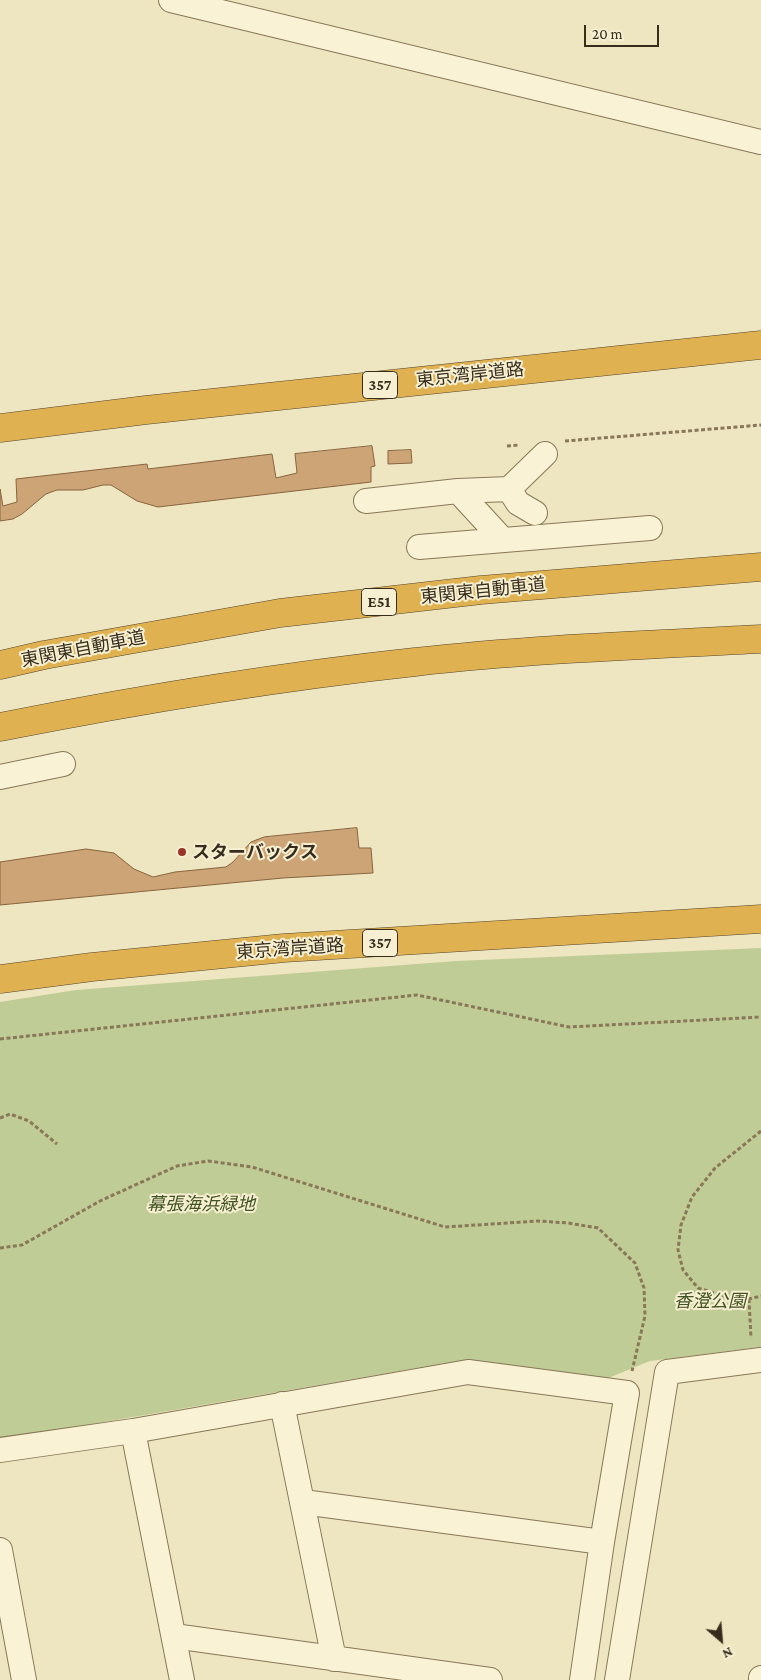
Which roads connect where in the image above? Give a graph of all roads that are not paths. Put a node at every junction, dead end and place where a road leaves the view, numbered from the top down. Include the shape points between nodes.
1 (171, 0) edge
2 (761, 142) edge
3 (761, 345) edge
4 (0, 428) edge
5 (542, 447) road end
6 (509, 490) junction
7 (458, 491) junction
8 (366, 501) dead end
9 (535, 513) dead end
10 (650, 528) dead end
11 (503, 540) junction
12 (419, 547) dead end
13 (761, 567) edge
14 (761, 639) edge
15 (0, 665) edge
16 (0, 727) edge
17 (63, 764) dead end
18 (0, 777) edge
19 (761, 919) edge
20 (0, 979) edge
21 (757, 1361) edge
22 (282, 1404) junction
23 (133, 1430) junction
24 (0, 1450) edge
25 (303, 1502) junction
26 (602, 1542) junction
27 (0, 1550) edge
28 (174, 1636) junction
29 (334, 1659) junction
30 (24, 1680) edge
31 (182, 1680) edge
32 (490, 1680) edge
33 (582, 1680) edge
34 (616, 1680) edge

1 - 2 street
3 - 4 highway, 東京湾岸道路 / 357
5 - 6 street
6 - 7 street
6 - 9 street via 518,503
7 - 8 street
7 - 11 street
10 - 11 street
11 - 12 street
13 - 15 highway, 東関東自動車道 / E51 via 481,590 280,613
14 - 16 highway via 586,648 416,662 107,706
17 - 18 street
19 - 20 highway, 東京湾岸道路 / 357 via 284,948
21 - 34 street via 667,1372
22 - 23 street
22 - 25 street
22 - 26 street via 468,1372 627,1392
23 - 24 street
23 - 28 street
25 - 26 street
25 - 29 street
26 - 33 street
27 - 30 street
28 - 29 street
28 - 31 street
29 - 32 street

